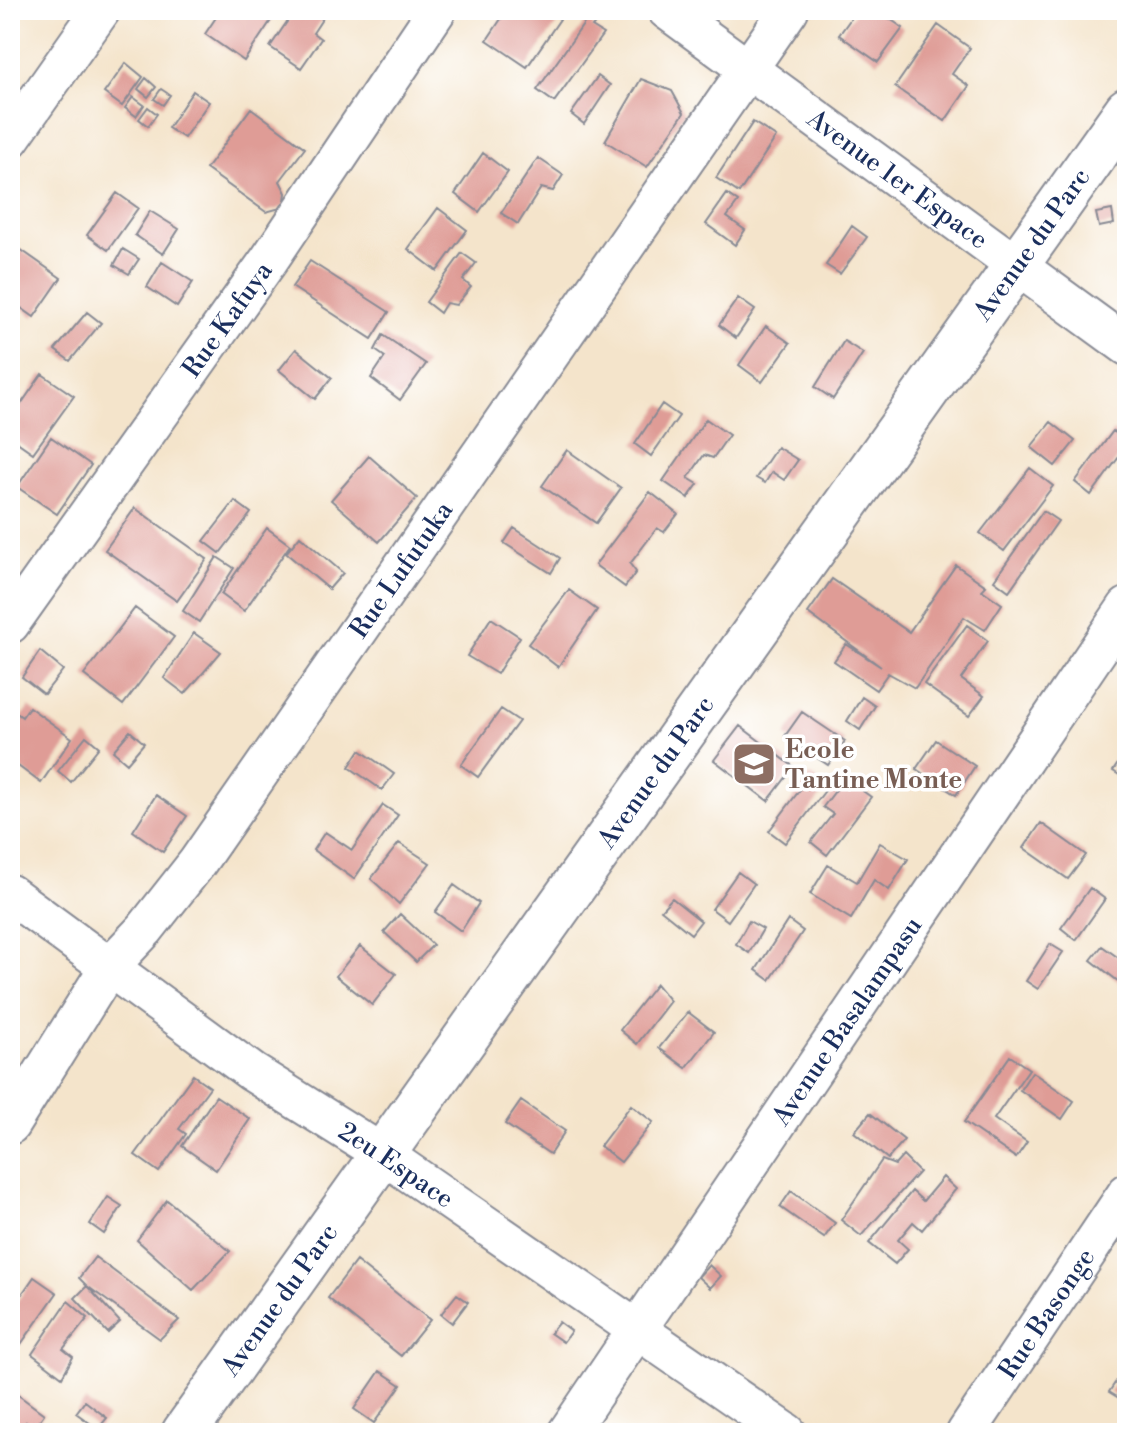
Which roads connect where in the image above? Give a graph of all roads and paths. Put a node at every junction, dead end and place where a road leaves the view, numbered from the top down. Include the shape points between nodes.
1 (101, 10) edge
2 (437, 10) edge
3 (667, 10) edge
4 (789, 10) edge
5 (747, 68) junction
6 (1127, 110) edge
7 (10, 139) edge
8 (1017, 268) junction
9 (1127, 346) edge
10 (1127, 607) edge
11 (10, 624) edge
12 (10, 894) edge
13 (109, 967) junction
14 (10, 1125) edge
15 (381, 1153) junction
16 (1127, 1193) edge
17 (637, 1330) junction
18 (184, 1433) edge
19 (567, 1433) edge
20 (787, 1433) edge
21 (966, 1433) edge

1 - 7 street
2 - 11 street, Rue Kafuya via 269,260
3 - 5 street, Avenue 1er Espace
4 - 5 street, Rue Lufutuka
5 - 8 street, Avenue 1er Espace
5 - 13 street, Rue Lufutuka via 197,863
6 - 8 street, Avenue du Parc
8 - 9 street, Avenue 1er Espace
8 - 15 street, Avenue du Parc
10 - 17 street, Avenue Basalampasu
12 - 13 street, 2eu Espace
13 - 14 street, Rue Lufutuka
13 - 15 street, 2eu Espace via 252,1072
15 - 17 street, 2eu Espace
15 - 18 street, Avenue du Parc
16 - 21 street, Rue Basonge
17 - 19 street, Avenue Basalampasu
17 - 20 street, 2eu Espace

